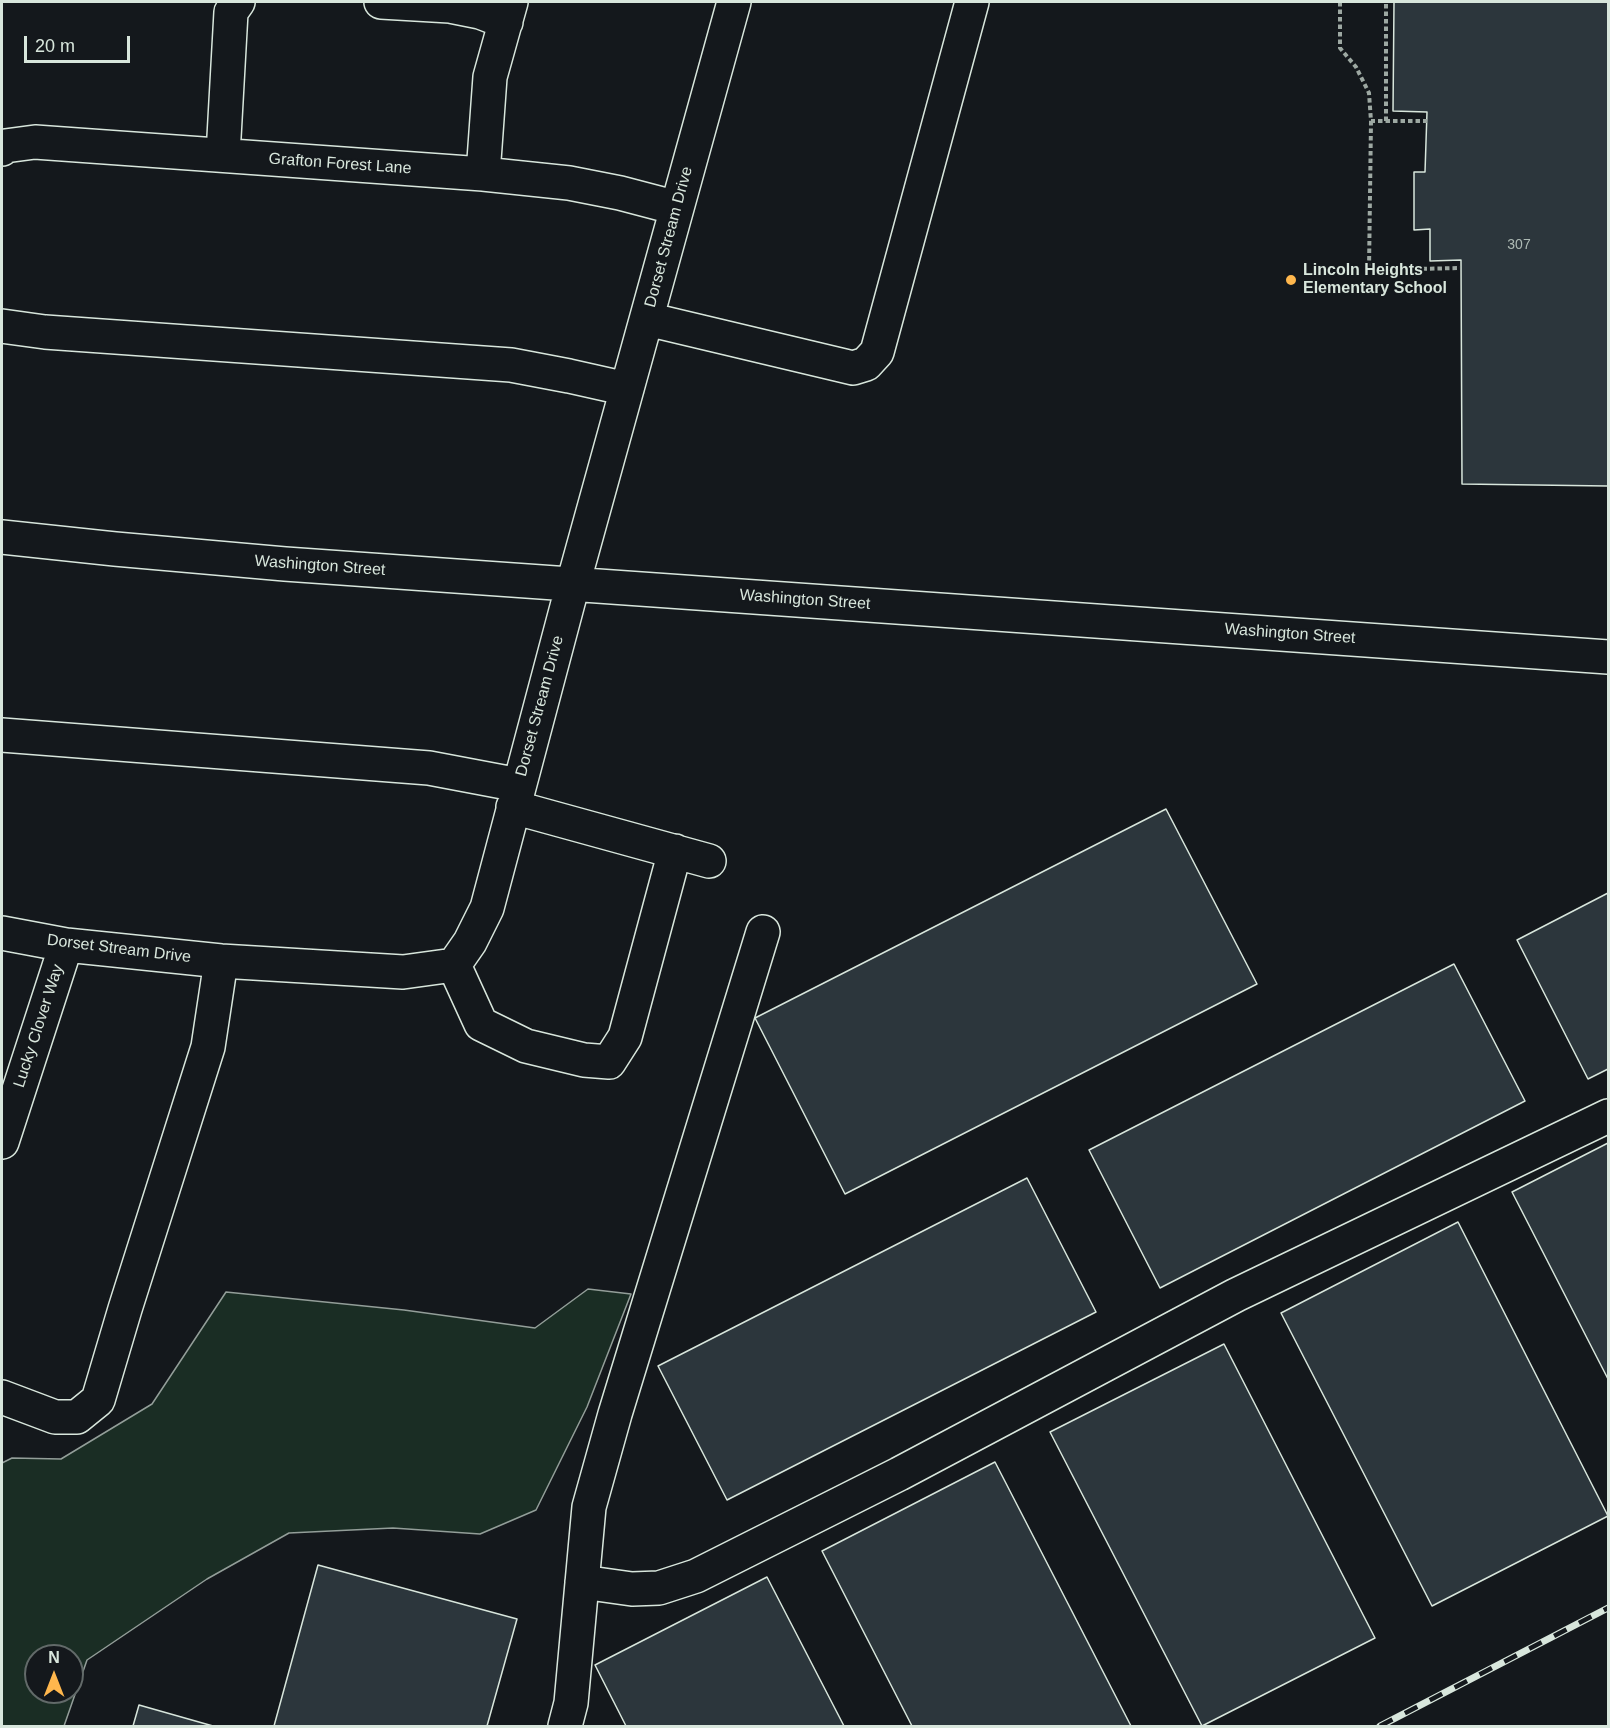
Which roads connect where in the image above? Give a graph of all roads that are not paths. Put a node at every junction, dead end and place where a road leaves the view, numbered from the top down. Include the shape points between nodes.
1 (238, 2) edge
2 (381, 2) edge
3 (734, 2) edge
4 (972, 2) edge
5 (508, 12) edge
6 (2, 149) edge
7 (223, 155) junction
8 (483, 174) junction
9 (677, 208) junction
10 (646, 319) junction
11 (2, 326) edge
12 (627, 389) junction
13 (2, 537) edge
14 (573, 584) junction
15 (1608, 657) edge
16 (2, 735) edge
17 (516, 796) junction
18 (675, 851) junction
19 (709, 861) dead end
20 (763, 932) dead end
21 (2, 933) edge
22 (66, 945) junction
23 (221, 961) junction
24 (454, 965) junction
25 (1608, 1116) edge
26 (2, 1142) edge
27 (2, 1397) edge
28 (582, 1582) junction
29 (565, 1726) edge

1 - 7 street via 231,12
2 - 5 street
3 - 9 street, Dorset Stream Drive
4 - 10 street via 877,352 866,364 853,368
5 - 8 street via 490,77
6 - 7 street, Grafton Forest Lane via 35,142
7 - 8 street, Grafton Forest Lane
8 - 9 street, Grafton Forest Lane via 569,183
9 - 10 street, Dorset Stream Drive
10 - 12 street, Dorset Stream Drive
11 - 12 street via 511,365
12 - 14 street, Dorset Stream Drive
13 - 14 street, Washington Street via 285,564
14 - 15 street, Washington Street
14 - 17 street, Dorset Stream Drive
16 - 17 street via 429,768
17 - 18 street
17 - 24 street, Dorset Stream Drive via 487,908
18 - 19 street
18 - 24 street via 625,1037 609,1062 525,1046 482,1024
20 - 28 street via 615,1414 590,1507
21 - 22 street, Dorset Stream Drive
22 - 23 street, Dorset Stream Drive
22 - 26 street, Lucky Clover Way
23 - 24 street, Dorset Stream Drive via 403,972
23 - 27 street via 208,1047 98,1400 77,1417 55,1417
25 - 28 street via 1236,1295 899,1474 696,1576 659,1587 632,1589
28 - 29 street via 571,1702

